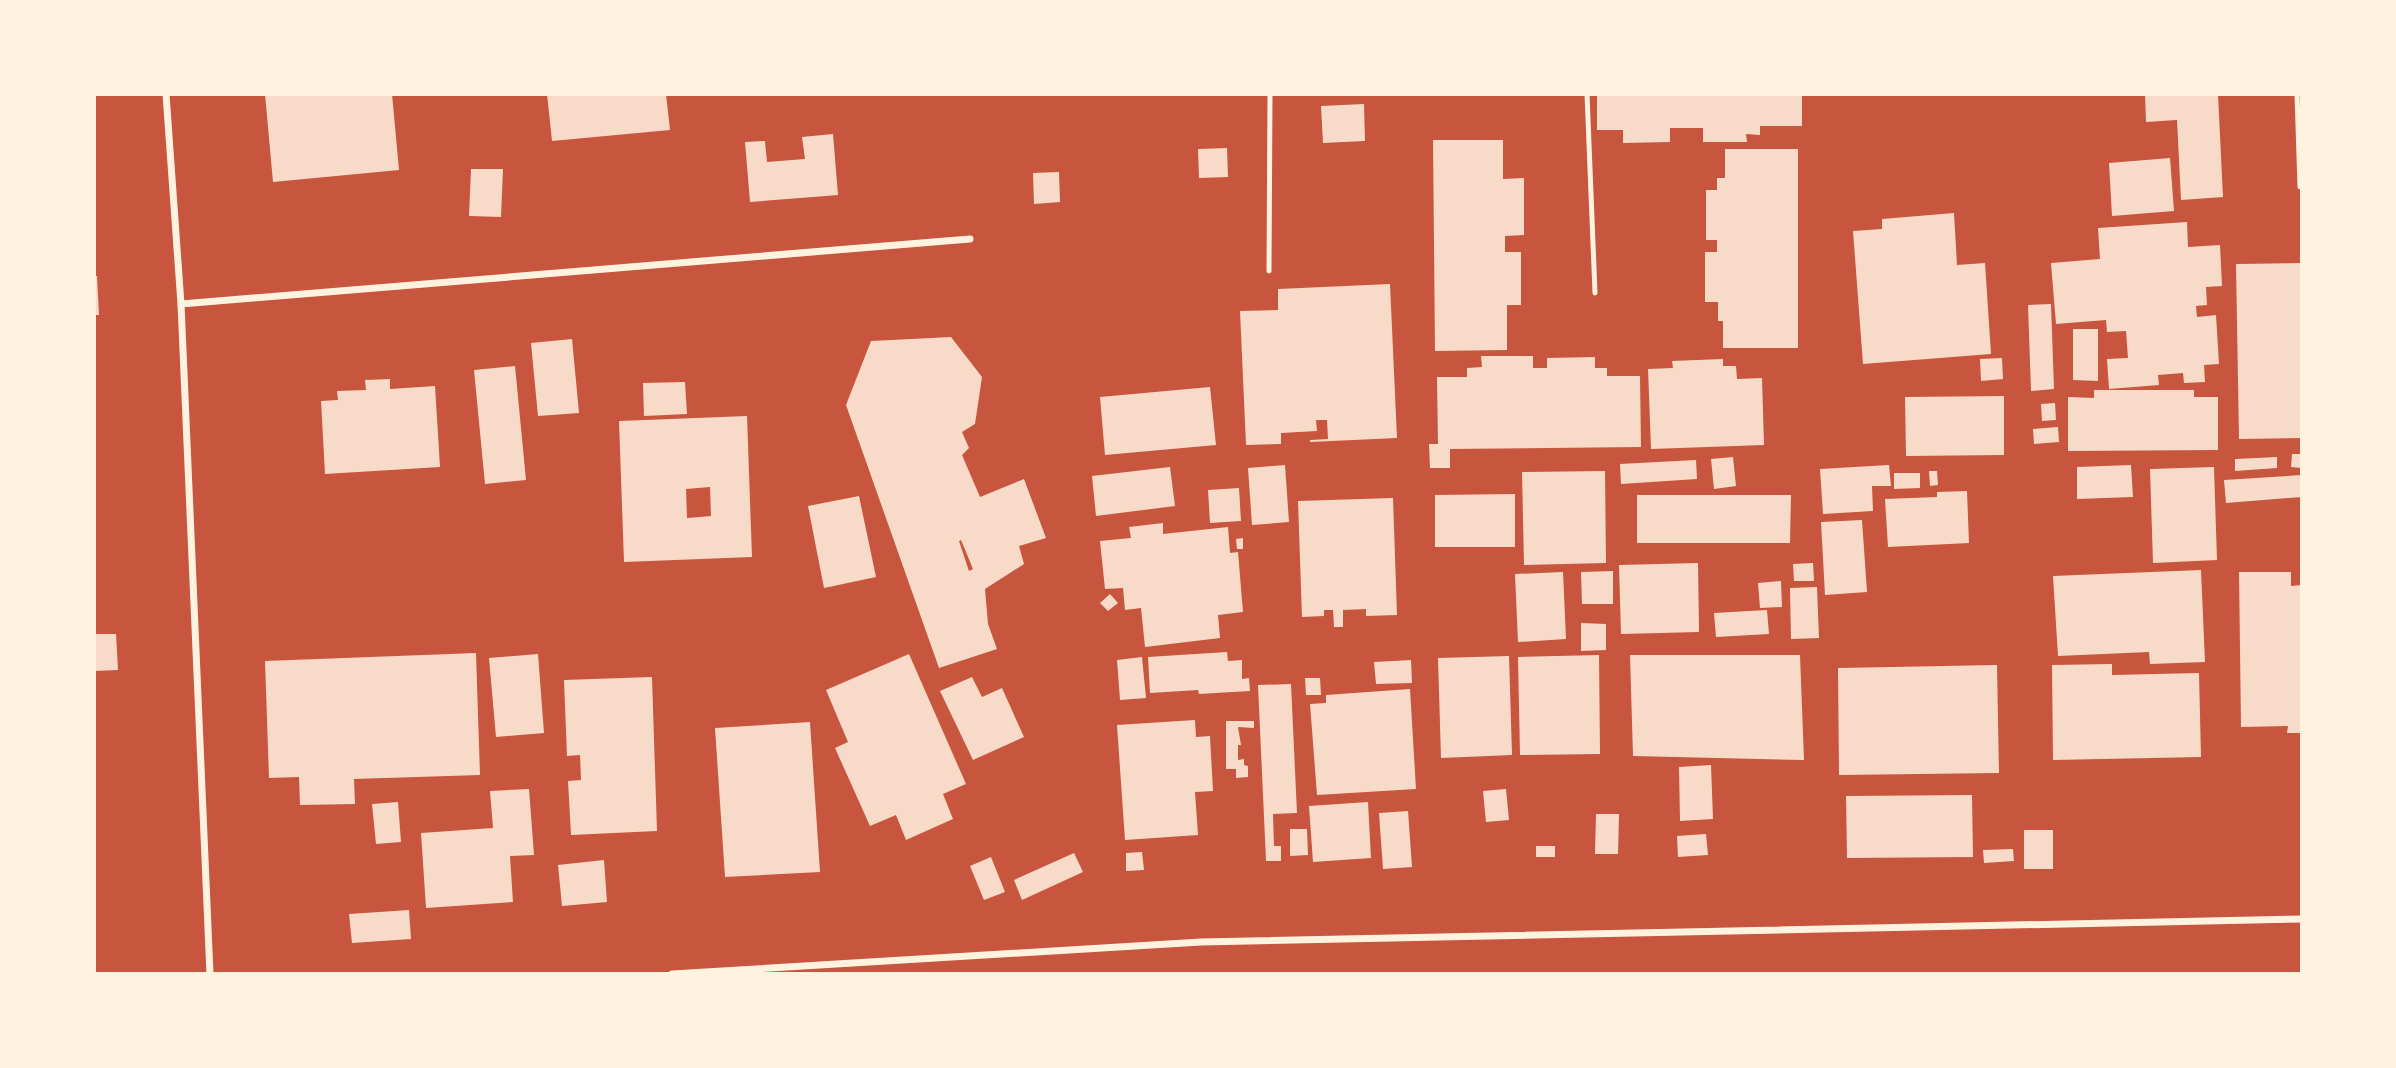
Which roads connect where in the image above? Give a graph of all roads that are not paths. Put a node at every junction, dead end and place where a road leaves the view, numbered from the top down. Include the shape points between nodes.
1 (166, 94) edge
2 (1270, 94) edge
3 (1587, 94) edge
4 (2297, 94) edge
5 (2300, 187) dead end
6 (970, 239) dead end
7 (1269, 271) dead end
8 (1595, 293) dead end
9 (181, 304) junction
10 (2301, 919) edge
11 (210, 974) edge
12 (672, 974) edge

1 - 9 street
2 - 7 lane
3 - 8 lane
4 - 5 lane
6 - 9 street
9 - 11 street
10 - 12 street via 1201,942

